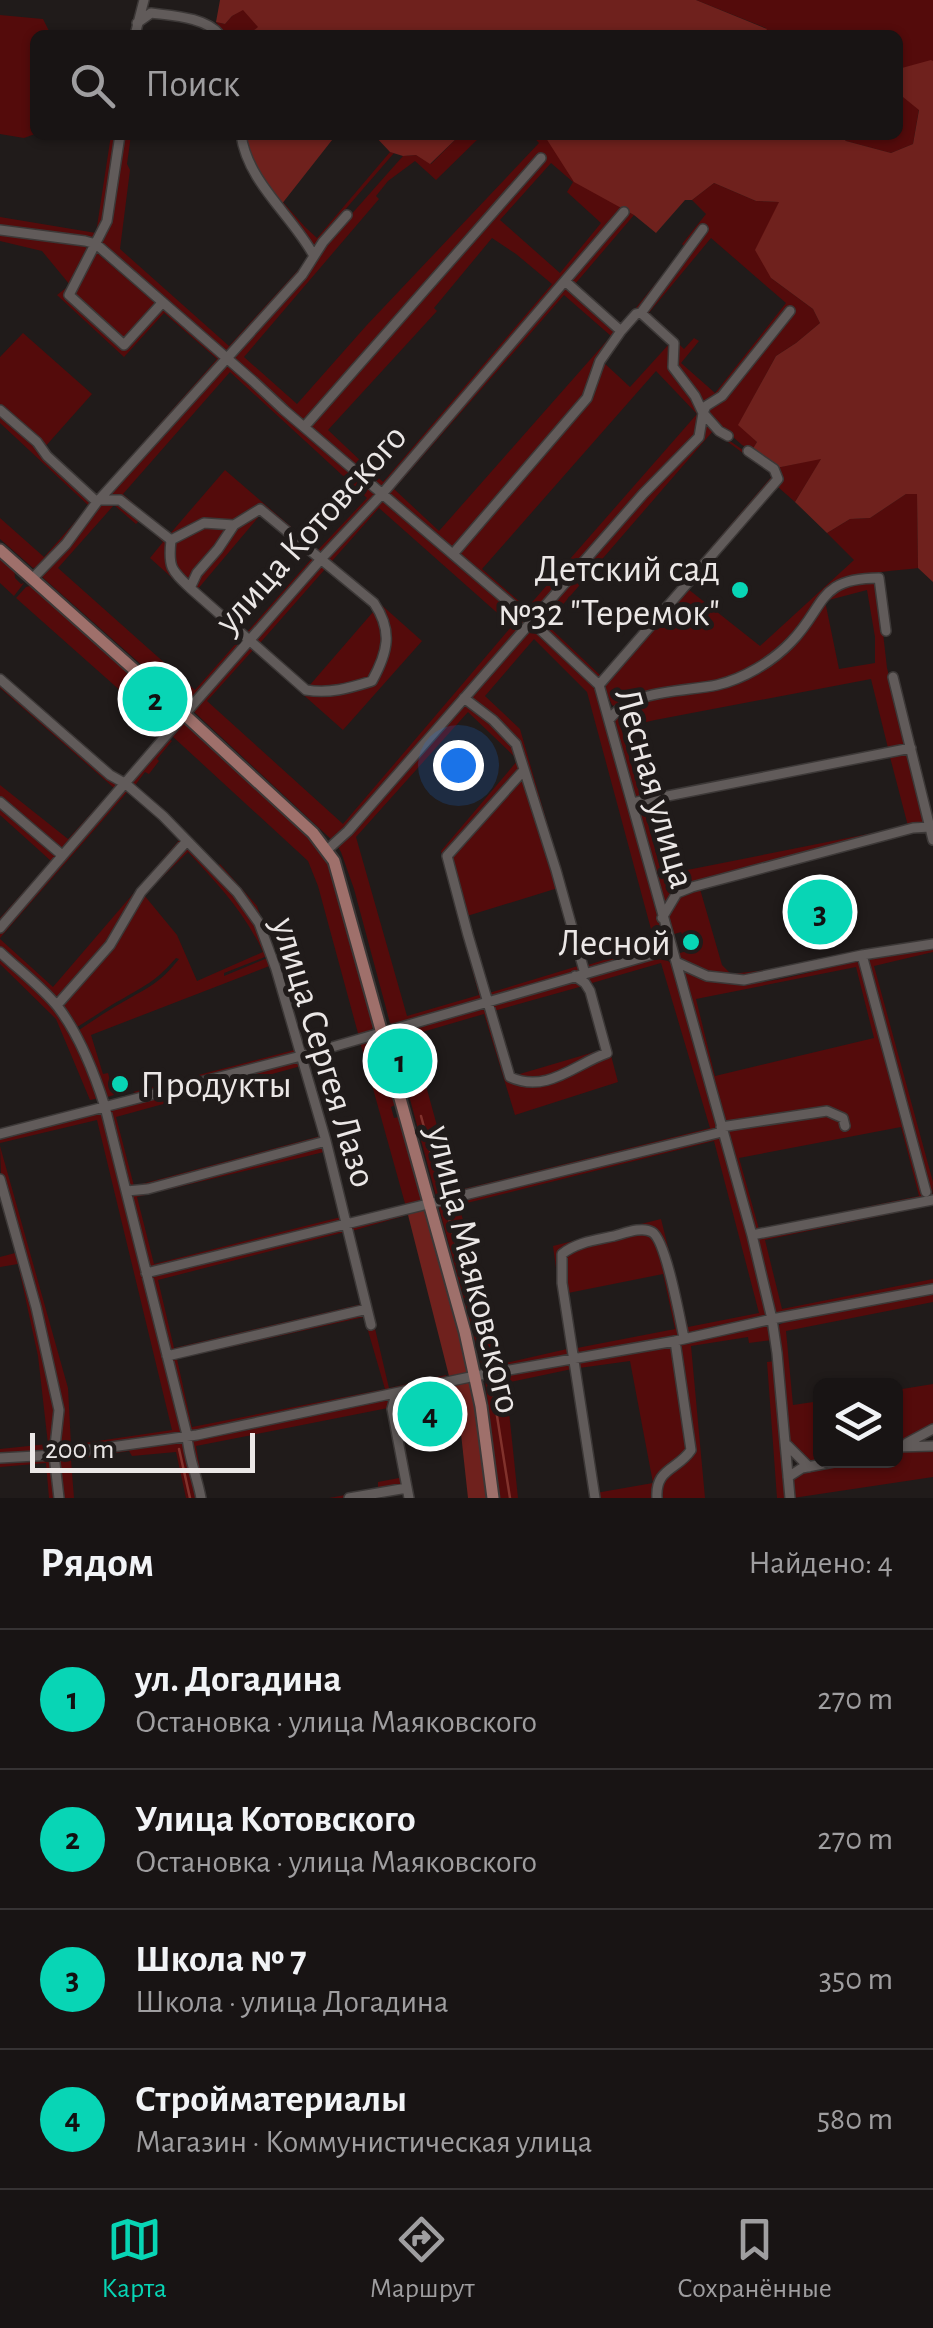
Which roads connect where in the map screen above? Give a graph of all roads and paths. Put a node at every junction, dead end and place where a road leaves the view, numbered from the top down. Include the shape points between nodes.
1 (143, 0) edge
2 (152, 13) junction
3 (137, 23) junction
4 (136, 30) edge
5 (216, 30) edge
6 (119, 140) edge
7 (243, 140) edge
8 (541, 158) dead end
9 (624, 212) dead end
10 (346, 215) dead end
11 (703, 229) dead end
12 (0, 230) edge
13 (96, 244) junction
14 (314, 256) junction
15 (565, 281) junction
16 (162, 303) junction
17 (790, 311) dead end
18 (641, 312) junction
19 (621, 331) junction
20 (225, 358) junction
21 (0, 410) edge
22 (703, 413) junction
23 (305, 426) junction
24 (728, 436) dead end
25 (748, 452) dead end
26 (382, 494) junction
27 (99, 501) junction
28 (234, 525) junction
29 (171, 540) junction
30 (0, 550) edge
31 (453, 554) junction
32 (322, 558) junction
33 (32, 579) junction
34 (190, 588) junction
35 (531, 621) junction
36 (886, 630) dead end
37 (250, 640) junction
38 (893, 676) dead end
39 (0, 678) edge
40 (599, 685) junction
41 (464, 698) junction
42 (610, 712) junction
43 (185, 715) junction
44 (911, 748) junction
45 (524, 770) junction
46 (126, 784) junction
47 (0, 802) edge
48 (632, 803) junction
49 (930, 827) junction
50 (933, 840) edge
51 (187, 841) junction
52 (327, 850) junction
53 (62, 854) junction
54 (662, 918) junction
55 (0, 928) edge
56 (933, 944) edge
57 (671, 950) junction
58 (0, 952) edge
59 (862, 955) junction
60 (676, 962) junction
61 (580, 975) junction
62 (487, 1003) junction
63 (57, 1005) junction
64 (383, 1032) junction
65 (302, 1056) junction
66 (105, 1106) junction
67 (845, 1126) dead end
68 (722, 1130) junction
69 (0, 1134) edge
70 (326, 1141) junction
71 (0, 1179) edge
72 (127, 1191) junction
73 (930, 1196) edge
74 (430, 1203) junction
75 (347, 1224) junction
76 (752, 1235) junction
77 (146, 1273) junction
78 (933, 1289) edge
79 (367, 1309) junction
80 (772, 1319) junction
81 (371, 1325) dead end
82 (680, 1339) junction
83 (167, 1356) junction
84 (574, 1358) junction
85 (476, 1376) junction
86 (396, 1394) junction
87 (933, 1429) edge
88 (187, 1434) junction
89 (785, 1443) junction
90 (903, 1444) edge
91 (903, 1446) edge
92 (933, 1446) edge
93 (54, 1455) junction
94 (0, 1458) edge
95 (813, 1466) edge
96 (809, 1467) junction
97 (788, 1478) junction
98 (408, 1493) edge
99 (60, 1498) edge
100 (200, 1498) edge
101 (350, 1498) edge
102 (493, 1498) edge
103 (595, 1498) edge
104 (657, 1498) edge
105 (790, 1498) edge

1 - 2 street
1 - 3 street
2 - 3 street
2 - 5 street
3 - 4 street
6 - 13 street via 107,221
7 - 14 street via 259,180
8 - 23 street
9 - 15 street, улица Котовского
10 - 14 street
11 - 18 street
12 - 13 street
13 - 16 street, Лесная улица
13 - 16 street via 69,295 124,345
14 - 20 street
15 - 19 street
15 - 26 street, улица Котовского
16 - 20 street, Лесная улица
17 - 22 street
18 - 19 street
18 - 22 street via 674,343 673,367
19 - 31 street via 600,360 587,398
20 - 23 street, Лесная улица
20 - 27 street
21 - 27 street
22 - 24 street
22 - 35 street via 699,438
23 - 26 street, Лесная улица
25 - 40 street via 778,479
26 - 31 street, Лесная улица
26 - 32 street, улица Котовского
27 - 29 street via 120,500
27 - 33 street
28 - 29 street via 204,523
28 - 32 street via 260,509
28 - 34 street
29 - 34 street via 172,571
30 - 33 main road, улица Маяковского
31 - 35 street, Лесная улица
32 - 37 street, улица Котовского
32 - 37 street via 384,618 387,642 372,681 322,693 306,690
33 - 43 main road, улица Маяковского
34 - 37 street
35 - 40 street, Лесная улица
35 - 41 street
36 - 42 street via 879,578 854,579 828,591 791,642 746,673
37 - 43 street, улица Котовского
38 - 44 street
39 - 46 street, улица Сергея Лазо
40 - 42 street, Лесная улица
41 - 45 street via 516,744
41 - 52 street
42 - 48 street, Лесная улица
43 - 46 street, улица Котовского
43 - 52 main road, улица Маяковского
44 - 48 street
44 - 49 street
45 - 61 street
45 - 62 street via 447,856
46 - 51 street, улица Сергея Лазо
46 - 53 street, улица Котовского
47 - 53 street
48 - 54 street, Лесная улица
49 - 50 street
49 - 54 street via 692,887 677,893
51 - 63 street
51 - 65 street, улица Сергея Лазо via 258,923
52 - 64 main road, улица Маяковского
53 - 55 street, улица Котовского
54 - 57 street, Лесная улица
56 - 59 street
57 - 60 street, Лесная улица
57 - 61 street
58 - 63 street
59 - 60 street via 744,980 707,976
59 - 73 street
60 - 68 street, Лесная улица
61 - 62 street
61 - 62 street via 608,1053 554,1079 510,1077
62 - 64 street
63 - 66 street
64 - 65 street
64 - 74 main road, улица Маяковского
65 - 66 street
65 - 70 street, улица Сергея Лазо
66 - 69 street
66 - 72 street
67 - 68 street via 827,1111
68 - 74 street
68 - 76 street, Лесная улица
70 - 72 street
70 - 75 street, улица Сергея Лазо
71 - 93 street via 59,1410
72 - 77 street
73 - 76 street
74 - 75 street
74 - 85 main road, улица Маяковского
75 - 77 street
75 - 79 street, улица Сергея Лазо
76 - 80 street, Лесная улица
77 - 83 street
78 - 80 street
79 - 81 street, улица Сергея Лазо
79 - 83 street
80 - 82 street
80 - 89 street, Лесная улица
82 - 84 street
82 - 84 street via 658,1236 636,1230 562,1254
82 - 104 street via 692,1450 664,1474
83 - 88 street
84 - 85 street
84 - 103 street
85 - 86 street
85 - 102 main road, улица Маяковского
86 - 88 street
86 - 98 street via 392,1410
87 - 90 street
88 - 93 street
88 - 100 street
89 - 96 street
89 - 97 street, Лесная улица
91 - 92 street
93 - 94 street
93 - 99 street
95 - 96 street
96 - 97 street
97 - 105 street, Лесная улица
98 - 101 street

